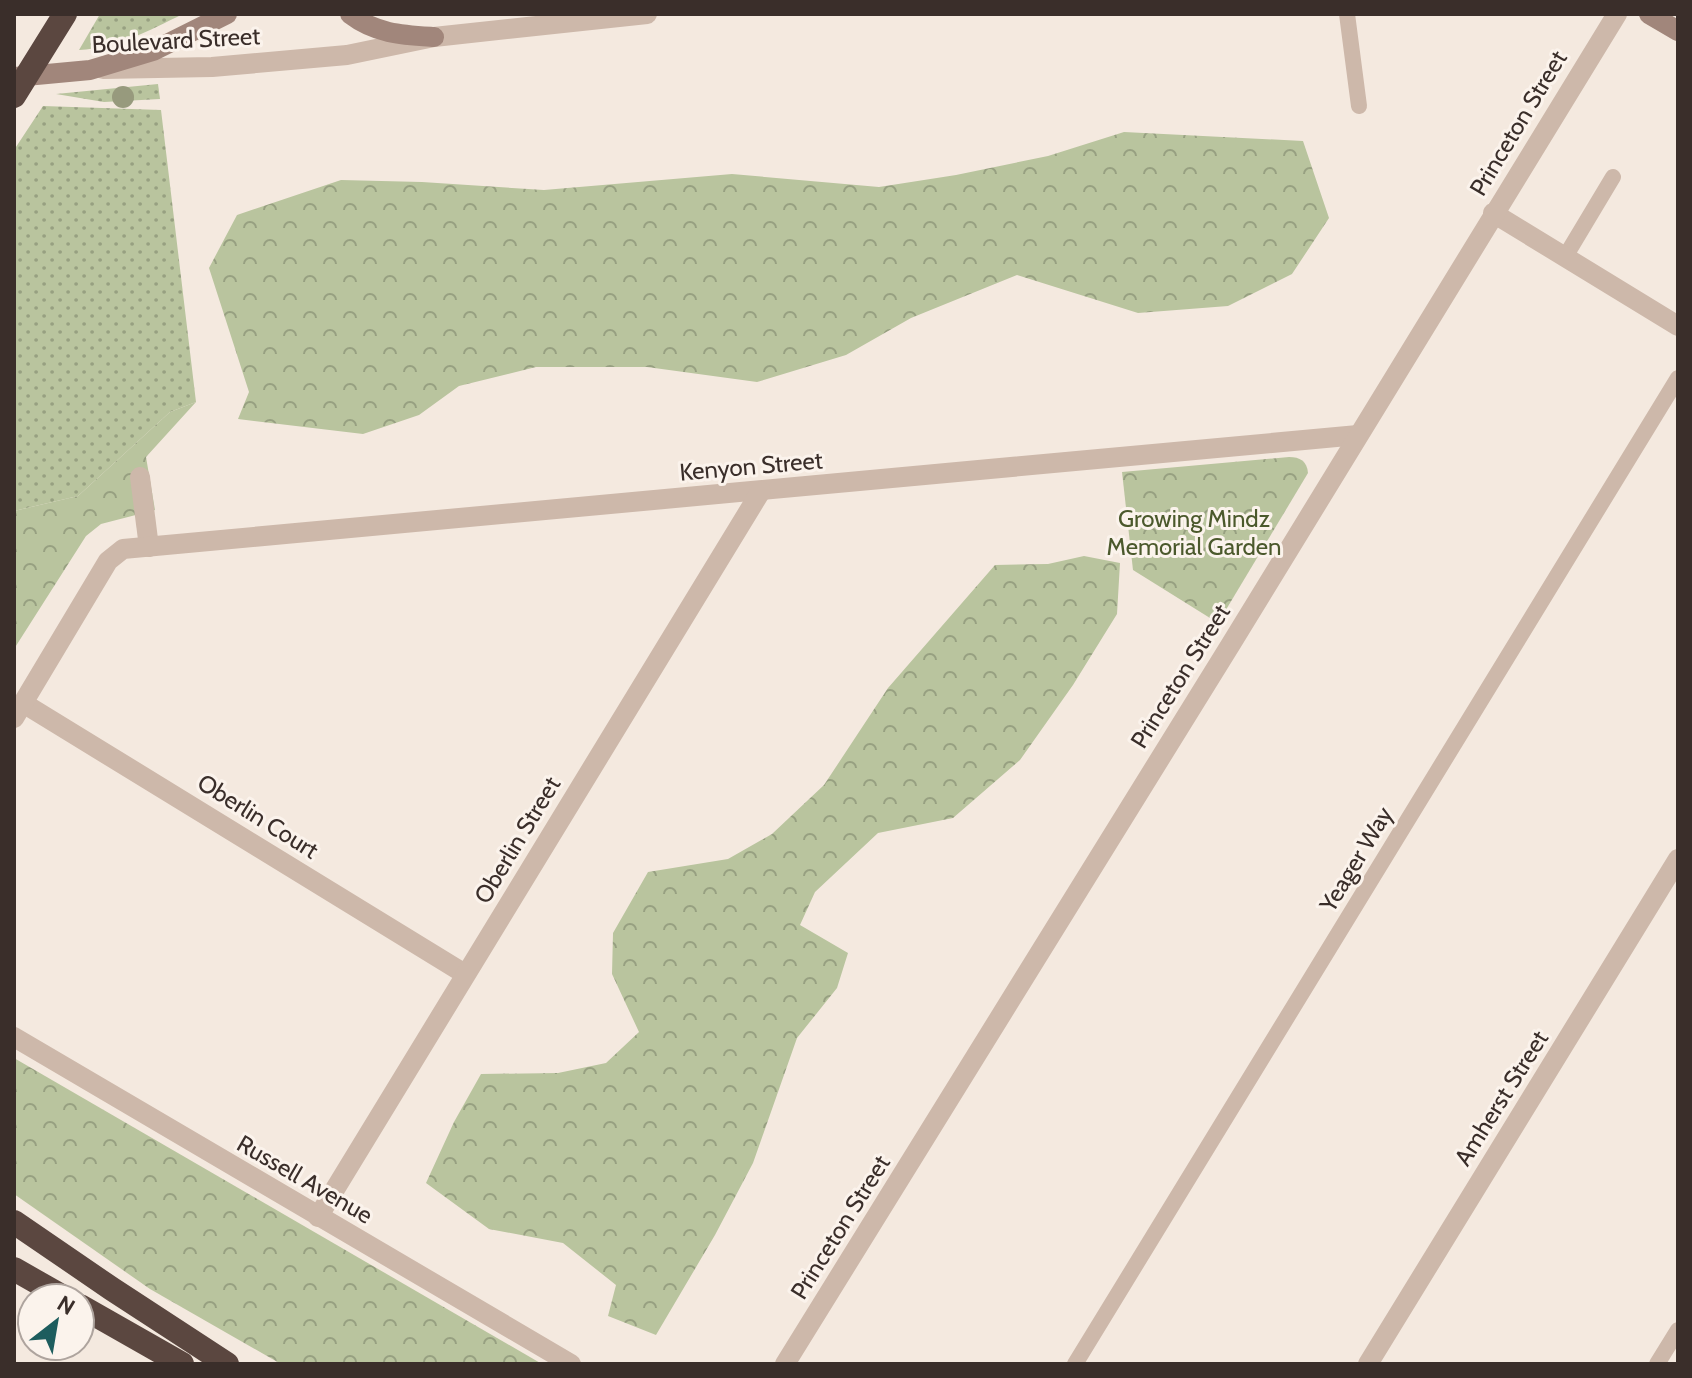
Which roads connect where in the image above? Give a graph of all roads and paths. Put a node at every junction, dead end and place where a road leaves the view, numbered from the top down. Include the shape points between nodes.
1 (65, 14) edge
2 (227, 14) edge
3 (350, 14) edge
4 (647, 14) edge
5 (1347, 14) edge
6 (1617, 14) edge
7 (1649, 14) edge
8 (1678, 31) edge
9 (434, 37) junction
10 (90, 70) junction
11 (14, 77) edge
12 (14, 96) edge
13 (1359, 106) dead end
14 (1613, 177) dead end
15 (1493, 213) junction
16 (1565, 257) junction
17 (1678, 326) edge
18 (1678, 378) edge
19 (1358, 435) junction
20 (140, 477) dead end
21 (761, 491) junction
22 (149, 547) junction
23 (18, 710) edge
24 (1678, 859) edge
25 (465, 974) junction
26 (14, 1037) edge
27 (318, 1217) junction
28 (14, 1222) edge
29 (14, 1269) edge
30 (37, 1282) edge
31 (96, 1315) edge
32 (1678, 1330) edge
33 (182, 1364) edge
34 (227, 1364) edge
35 (571, 1364) edge
36 (785, 1364) edge
37 (1075, 1364) edge
38 (1368, 1364) edge
39 (1657, 1364) edge

1 - 12 highway, bridge
2 - 10 main road via 153,51
3 - 9 main road, Boulevard Street via 377,30
4 - 9 street, Boulevard Street
5 - 13 lane
6 - 15 street, Princeton Street
7 - 8 main road
9 - 10 street, Boulevard Street via 347,55 212,67
10 - 11 main road, Boulevard Street
14 - 16 lane
15 - 16 street
15 - 19 street, Princeton Street
16 - 17 street
18 - 37 lane, Yeager Way
19 - 21 street, Kenyon Street
19 - 36 street, Princeton Street
20 - 22 street
21 - 22 street, Kenyon Street
21 - 25 street, Oberlin Street
22 - 23 street, Kenyon Street via 123,549 108,561
23 - 25 street, Oberlin Court
24 - 38 street, Amherst Street
25 - 27 street, Oberlin Street
26 - 27 street, Russell Avenue
27 - 35 street, Russell Avenue
28 - 34 highway
29 - 30 highway
31 - 33 highway
32 - 39 lane

